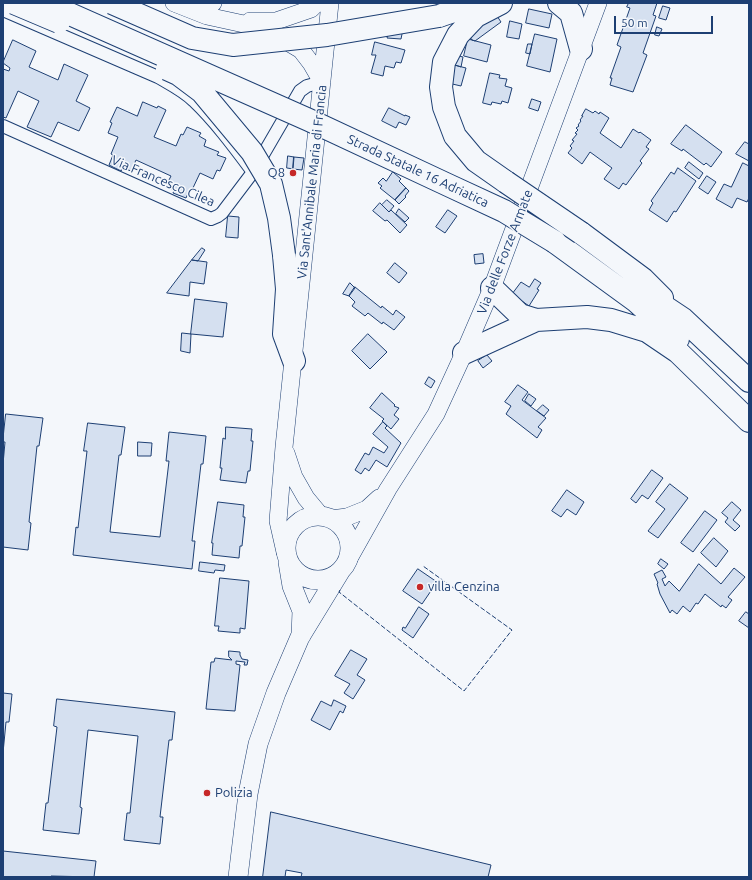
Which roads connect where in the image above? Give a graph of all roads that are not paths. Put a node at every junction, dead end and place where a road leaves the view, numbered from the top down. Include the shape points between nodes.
1 (14, 3) edge
2 (45, 3) edge
3 (76, 3) edge
4 (112, 3) edge
5 (213, 3) edge
6 (477, 3) edge
7 (501, 3) edge
8 (559, 3) edge
9 (598, 3) edge
10 (329, 4) edge
11 (178, 5) edge
12 (3, 10) edge
13 (234, 22) junction
14 (581, 48) junction
15 (322, 82) junction
16 (3, 126) edge
17 (253, 172) junction
18 (557, 237) junction
19 (492, 288) junction
20 (682, 319) junction
21 (536, 320) junction
22 (464, 353) junction
23 (294, 361) junction
24 (749, 381) edge
25 (749, 404) edge
26 (749, 421) edge
27 (284, 447) junction
28 (388, 489) junction
29 (326, 517) junction
30 (287, 557) junction
31 (344, 566) junction
32 (300, 637) junction
33 (238, 877) edge

1 - 23 highway, bridge via 178,74 202,92 252,152 271,184 279,218 287,289 284,334
2 - 18 highway, Strada Statale 16 Adriatica, bridge via 309,120
3 - 18 highway, Strada Statale 16 Adriatica via 451,169 504,199
4 - 6 highway, bridge via 192,38 233,45 327,35 439,16
5 - 11 main road
7 - 20 highway, bridge via 476,16 458,35 444,62 441,88 444,107 455,136 476,161 643,279
8 - 14 highway via 571,13
9 - 14 main road, Via delle Forze Armate
10 - 13 main road via 276,21
10 - 15 main road, Via Sant'Annibale Maria di Francia
11 - 13 main road via 207,16
12 - 17 street via 158,77 178,89 193,100 226,136
13 - 15 main road via 274,34 301,50 312,63
14 - 19 main road, Via delle Forze Armate
15 - 17 street, Via Francesco Cilea via 300,91
15 - 23 main road, Via Sant'Annibale Maria di Francia
16 - 17 street, Via Francesco Cilea via 211,218 222,213
18 - 20 highway, Strada Statale 16 Adriatica
18 - 25 highway, Strada Statale 16 Adriatica via 636,301
19 - 21 highway via 520,315
19 - 22 main road, Via delle Forze Armate
20 - 24 highway, Strada Statale 16 Adriatica
21 - 22 highway
21 - 26 highway via 611,320 646,331 678,352
22 - 28 main road, Via delle Forze Armate via 436,414
23 - 27 main road, Via Sant'Annibale Maria di Francia
27 - 29 main road via 294,477 306,498
27 - 30 main road, Via Sant'Annibale Maria di Francia via 278,521
28 - 29 main road, Via delle Forze Armate via 367,509 347,516
28 - 31 main road, Via delle Forze Armate
29 - 30 main road via 312,516 295,525 288,537
29 - 31 main road via 339,524 350,542 350,552
30 - 31 main road via 298,574 313,580 333,577
30 - 32 main road via 292,586 302,611
31 - 32 main road
32 - 33 main road via 258,744 248,794

